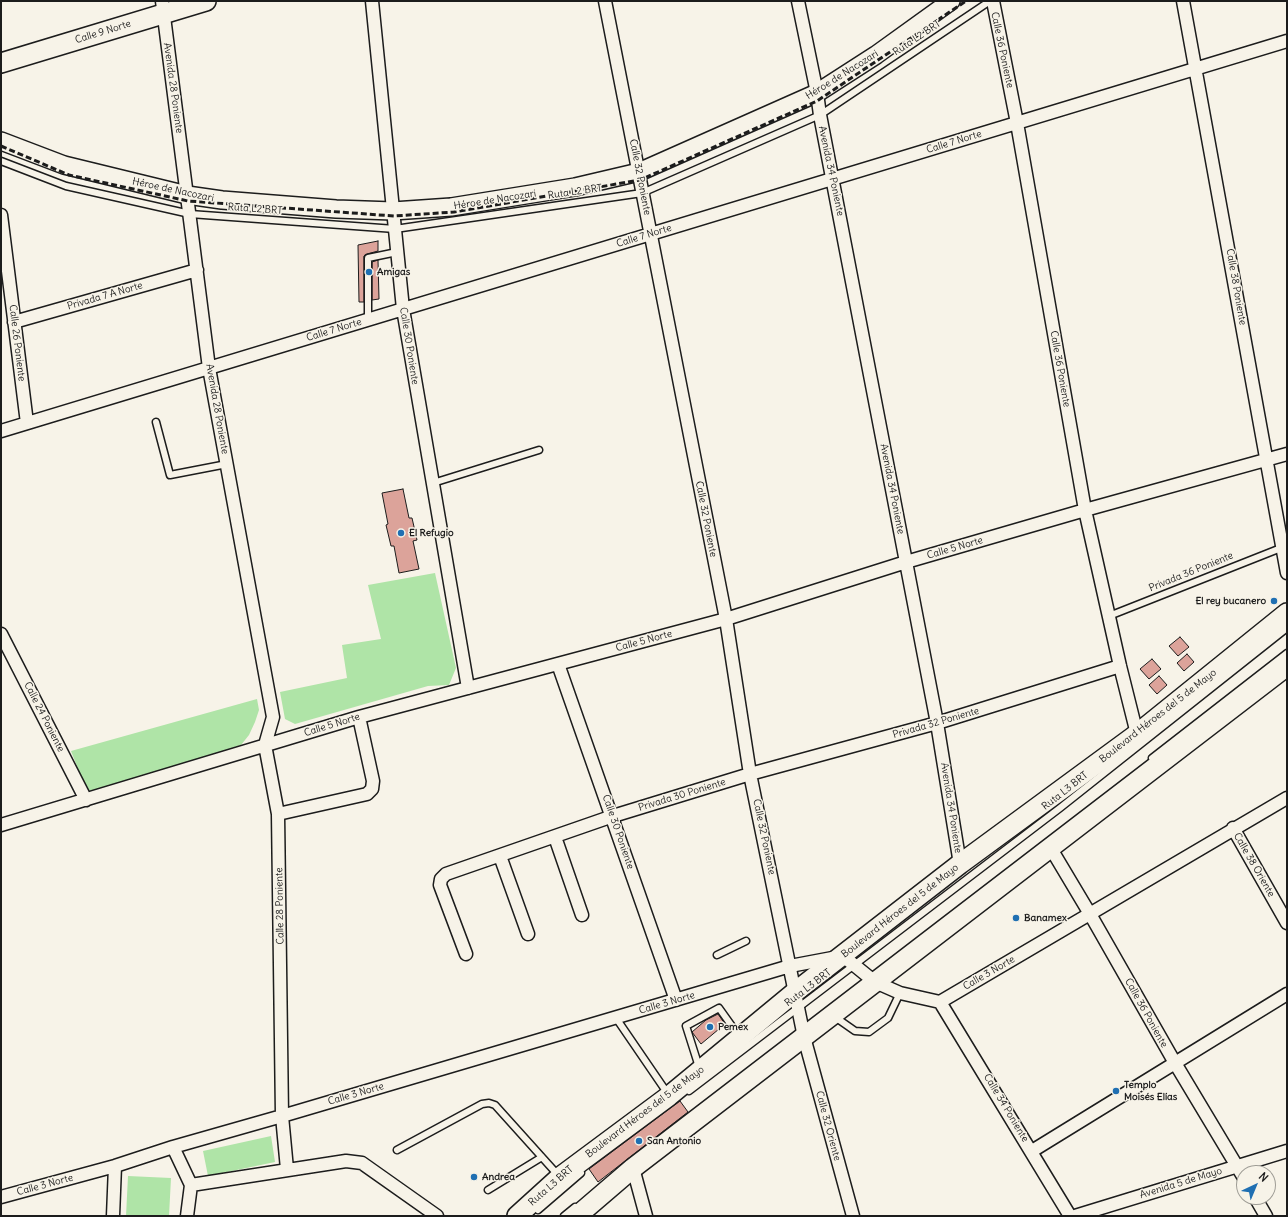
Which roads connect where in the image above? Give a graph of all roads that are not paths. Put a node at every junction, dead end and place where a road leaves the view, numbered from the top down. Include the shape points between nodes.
1 (206, 1) edge
2 (372, 1) edge
3 (605, 1) edge
4 (798, 1) edge
5 (951, 1) edge
6 (991, 1) edge
7 (1183, 1) edge
8 (163, 8) edge
9 (1287, 41) edge
10 (1, 63) edge
11 (1196, 68) junction
12 (817, 93) junction
13 (820, 115) junction
14 (1017, 123) junction
15 (1, 141) edge
16 (1, 161) edge
17 (639, 172) junction
18 (834, 178) junction
19 (642, 193) junction
20 (187, 195) junction
21 (393, 211) junction
22 (190, 214) junction
23 (1, 215) edge
24 (395, 229) junction
25 (651, 234) junction
26 (397, 252) junction
27 (3, 253) edge
28 (197, 270) junction
29 (403, 309) junction
30 (368, 320) junction
31 (14, 322) junction
32 (209, 368) junction
33 (156, 422) dead end
34 (27, 423) junction
35 (1, 431) edge
36 (539, 450) dead end
37 (1287, 454) edge
38 (1267, 460) junction
39 (226, 464) junction
40 (433, 483) junction
41 (1085, 510) junction
42 (1281, 548) junction
43 (906, 562) junction
44 (1287, 573) edge
45 (1287, 613) edge
46 (1109, 616) junction
47 (726, 619) junction
48 (1287, 628) edge
49 (1, 634) edge
50 (1287, 653) edge
51 (558, 664) junction
52 (1120, 666) junction
53 (1287, 666) edge
54 (468, 688) junction
55 (359, 717) junction
56 (937, 723) junction
57 (1137, 734) junction
58 (265, 745) junction
59 (1149, 760) dead end
60 (750, 774) junction
61 (1287, 798) edge
62 (86, 800) junction
63 (278, 814) junction
64 (613, 816) junction
65 (1, 825) edge
66 (1233, 828) junction
67 (555, 837) junction
68 (1045, 845) junction
69 (500, 856) junction
70 (960, 864) junction
71 (1090, 914) junction
72 (582, 915) dead end
73 (1287, 923) edge
74 (528, 934) dead end
75 (746, 941) dead end
76 (466, 954) dead end
77 (717, 956) dead end
78 (849, 961) junction
79 (790, 966) junction
80 (873, 981) junction
81 (900, 993) junction
82 (1287, 994) edge
83 (676, 1000) junction
84 (797, 1000) junction
85 (940, 1002) junction
86 (832, 1015) junction
87 (616, 1018) junction
88 (803, 1034) junction
89 (740, 1037) junction
90 (1175, 1063) junction
91 (700, 1070) junction
92 (676, 1096) junction
93 (282, 1116) junction
94 (173, 1147) junction
95 (397, 1150) dead end
96 (1032, 1151) junction
97 (1287, 1151) edge
98 (542, 1157) junction
99 (1236, 1165) edge
100 (1240, 1165) edge
101 (115, 1166) junction
102 (1236, 1166) edge
103 (587, 1168) dead end
104 (627, 1168) junction
105 (287, 1169) junction
106 (560, 1177) junction
107 (191, 1185) junction
108 (488, 1190) dead end
109 (1, 1197) edge
110 (1260, 1205) edge
111 (579, 1209) edge
112 (113, 1216) edge
113 (187, 1216) edge
114 (437, 1216) edge
115 (517, 1216) edge
116 (530, 1216) edge
117 (564, 1216) edge
118 (646, 1216) edge
119 (853, 1216) edge
120 (1070, 1216) edge
121 (1075, 1216) edge
122 (1266, 1216) edge

1 - 8 main road, Calle 9 Norte
2 - 21 street, Calle 30 Poniente
3 - 17 street, Calle 32 Poniente
4 - 12 street
5 - 12 street, Héroe de Nacozari via 876,55
6 - 13 lane, Ruta L2 BRT
6 - 14 street, Calle 36 Poniente
7 - 11 street, Calle 38 Poniente
8 - 10 main road, Calle 9 Norte
8 - 20 street, Avenida 28 Poniente
9 - 11 street, Calle 7 Norte
11 - 14 street, Calle 7 Norte
11 - 38 street, Calle 38 Poniente
12 - 13 street
12 - 17 street, Héroe de Nacozari
13 - 18 street, Avenida 34 Poniente
13 - 19 lane, Ruta L2 BRT
14 - 18 street, Calle 7 Norte
14 - 41 street, Calle 36 Poniente
15 - 20 street, Héroe de Nacozari via 64,165
16 - 22 lane, Ruta L2 BRT via 66,186
17 - 19 street, Calle 32 Poniente
17 - 21 street, Héroe de Nacozari via 575,187 482,202
18 - 25 street, Calle 7 Norte
18 - 43 street, Avenida 34 Poniente
19 - 24 lane, Ruta L2 BRT
19 - 25 street, Calle 32 Poniente
20 - 21 street, Héroe de Nacozari via 336,209
20 - 22 street, Avenida 28 Poniente
21 - 24 street, Calle 30 Poniente
22 - 24 lane, Ruta L2 BRT
22 - 28 street, Avenida 28 Poniente
23 - 27 street, Calle 26 Poniente
24 - 26 street, Calle 30 Poniente
25 - 29 street, Calle 7 Norte
25 - 47 street, Calle 32 Poniente
26 - 29 street, Calle 30 Poniente
26 - 30 lane via 368,258
27 - 31 street, Calle 26 Poniente
28 - 31 street, Privada 7 A Norte
28 - 32 street, Avenida 28 Poniente
29 - 30 street, Calle 7 Norte
29 - 40 street, Calle 30 Poniente
30 - 32 street, Calle 7 Norte
31 - 34 street, Calle 26 Poniente
32 - 34 street, Calle 7 Norte
32 - 39 street, Avenida 28 Poniente
33 - 39 lane via 170,475
34 - 35 street, Calle 7 Norte
36 - 40 lane
37 - 38 street, Calle 5 Norte
38 - 41 street, Calle 5 Norte
38 - 42 street, Calle 38 Poniente
39 - 58 street, Avenida 28 Poniente via 273,717
40 - 54 street, Calle 30 Poniente
41 - 43 street, Calle 5 Norte
41 - 46 street, Calle 36 Poniente
42 - 44 street, Calle 38 Poniente
42 - 46 lane, Privada 36 Poniente
43 - 47 street, Calle 5 Norte
43 - 56 street, Avenida 34 Poniente
45 - 57 main road, Boulevard Héroes del 5 de Mayo
46 - 52 street, Calle 36 Poniente
47 - 51 street, Calle 5 Norte
47 - 60 street, Calle 32 Poniente
48 - 78 lane, Ruta L3 BRT via 1067,803
49 - 62 street, Calle 24 Poniente
50 - 59 lane
51 - 54 street, Calle 5 Norte
51 - 64 street, Calle 30 Poniente
52 - 56 street, Privada 32 Poniente
52 - 57 street, Calle 36 Poniente
53 - 68 main road
54 - 55 street, Calle 5 Norte
55 - 58 street, Calle 5 Norte
55 - 63 street via 373,781 372,789 366,794
56 - 60 street, Privada 32 Poniente
56 - 70 street, Avenida 34 Poniente
57 - 70 main road, Boulevard Héroes del 5 de Mayo
58 - 62 street, Calle 5 Norte
58 - 63 street, Avenida 28 Poniente
60 - 64 street, Privada 30 Poniente
60 - 79 street, Calle 32 Poniente
61 - 66 street, Calle 3 Norte
62 - 65 street, Calle 5 Norte
63 - 93 street, Calle 28 Poniente
64 - 67 street, Privada 30 Poniente
64 - 83 street, Calle 30 Poniente
66 - 71 street, Calle 3 Norte
66 - 73 street, Calle 38 Oriente
67 - 69 street, Privada 30 Poniente
67 - 72 street
68 - 71 street, Calle 36 Poniente
68 - 80 main road
69 - 74 street
69 - 76 street, Privada 30 Poniente via 446,874 441,879 440,884
70 - 78 main road, Boulevard Héroes del 5 de Mayo
71 - 85 street, Calle 3 Norte
71 - 90 street, Calle 36 Poniente
75 - 77 lane
78 - 79 street, Calle 3 Norte
78 - 80 street
78 - 84 main road, Boulevard Héroes del 5 de Mayo
79 - 83 street, Calle 3 Norte
79 - 84 street, Calle 32 Poniente
80 - 81 street
80 - 86 main road
80 - 88 lane
81 - 85 street
81 - 86 lane via 888,1018 869,1032 855,1030
82 - 90 street
83 - 87 street, Calle 3 Norte
84 - 88 street, Calle 32 Poniente
84 - 89 main road, Boulevard Héroes del 5 de Mayo
84 - 92 lane, Ruta L3 BRT
85 - 96 street, Calle 34 Poniente
86 - 88 main road
87 - 92 lane
87 - 93 street, Calle 3 Norte
88 - 104 main road
88 - 119 street, Calle 32 Oriente
89 - 91 main road, Boulevard Héroes del 5 de Mayo
89 - 91 lane via 719,1008 686,1026
90 - 96 street
90 - 99 street, Calle 36 Poniente
91 - 92 main road, Boulevard Héroes del 5 de Mayo
92 - 106 main road, Boulevard Héroes del 5 de Mayo
93 - 94 street, Calle 3 Norte
93 - 105 street, Calle 28 Poniente
94 - 101 street, Calle 3 Norte
94 - 107 street
95 - 98 lane via 482,1104 489,1103 495,1105
96 - 120 street, Calle 34 Poniente
97 - 100 street, Avenida 5 de Mayo
98 - 106 lane
98 - 108 lane
101 - 109 street, Calle 3 Norte
101 - 112 street
102 - 121 street, Avenida 5 de Mayo
103 - 116 lane, Ruta L3 BRT
104 - 111 main road
104 - 118 street
105 - 107 street
105 - 114 street via 346,1162 362,1163
106 - 115 main road, Boulevard Héroes del 5 de Mayo
107 - 113 street
110 - 122 street
111 - 117 lane

